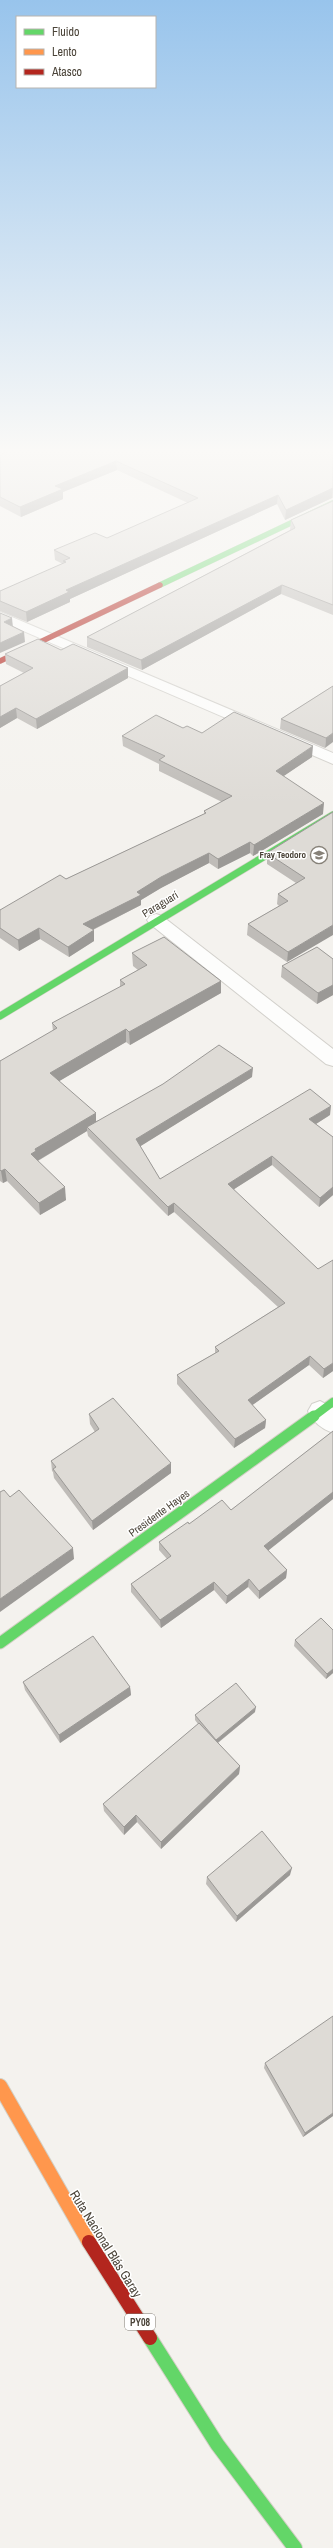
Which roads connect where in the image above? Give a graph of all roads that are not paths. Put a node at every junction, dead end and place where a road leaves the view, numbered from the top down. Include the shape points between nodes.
1 (198, 567) edge
2 (0, 616) edge
3 (47, 638) junction
4 (0, 661) edge
5 (333, 758) edge
6 (333, 815) edge
7 (156, 920) junction
8 (0, 1016) edge
9 (333, 1059) edge
10 (328, 1412) edge
11 (0, 1643) edge
12 (0, 2086) edge
13 (295, 2548) edge

1 - 3 main road
2 - 3 street
3 - 4 main road
3 - 5 street
6 - 7 main road, Paraguarí
7 - 8 main road, Paraguarí
7 - 9 street
10 - 11 main road, Presidente Hayes
12 - 13 main road, Ruta Nacional Blás Garay / PY08 via 67,2207 217,2444

